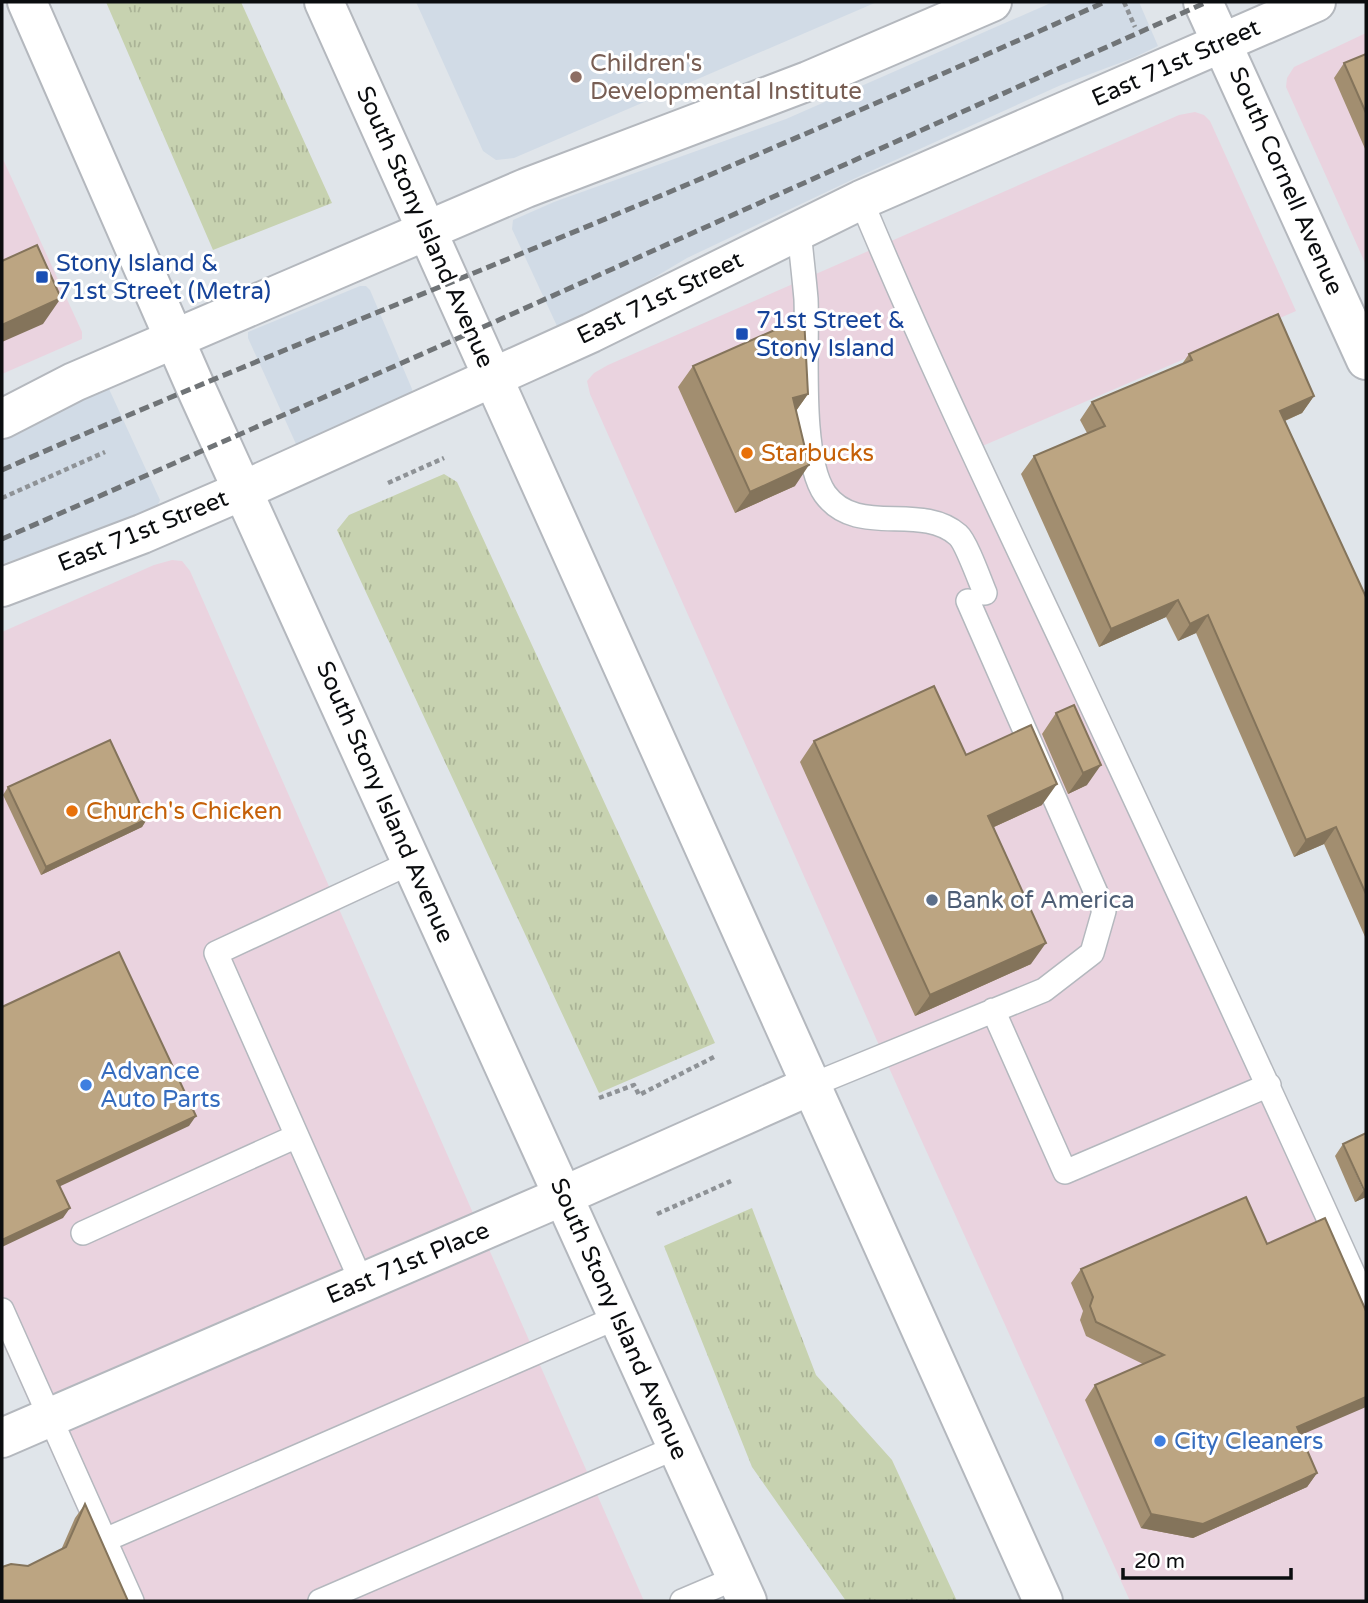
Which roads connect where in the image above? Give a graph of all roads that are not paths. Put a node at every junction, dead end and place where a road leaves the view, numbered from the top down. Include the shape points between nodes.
1 (26, 2) edge
2 (324, 2) edge
3 (992, 2) edge
4 (1203, 2) edge
5 (1316, 2) edge
6 (942, 12) edge
7 (1223, 42) junction
8 (862, 200) junction
9 (799, 229) junction
10 (427, 232) junction
11 (175, 338) junction
12 (1366, 360) edge
13 (491, 376) junction
14 (2, 419) edge
15 (244, 490) junction
16 (2, 587) edge
17 (412, 862) junction
18 (993, 1010) junction
19 (812, 1085) junction
20 (1269, 1085) junction
21 (297, 1136) junction
22 (563, 1196) junction
23 (83, 1233) dead end
24 (362, 1283) junction
25 (1366, 1302) edge
26 (2, 1310) edge
27 (618, 1317) junction
28 (50, 1418) junction
29 (2, 1438) edge
30 (677, 1447) junction
31 (105, 1540) junction
32 (741, 1590) edge
33 (132, 1601) edge
34 (320, 1601) edge
35 (682, 1601) edge
36 (1043, 1601) edge

1 - 11 main road, South Stony Island Avenue
2 - 10 main road, South Stony Island Avenue
3 - 6 main road
4 - 7 main road, South Cornell Avenue
5 - 7 main road, East 71st Street
6 - 10 main road via 808,81 526,188
7 - 8 main road, East 71st Street
7 - 12 main road, South Cornell Avenue
8 - 9 main road, East 71st Street
8 - 20 lane via 984,475
9 - 13 main road, East 71st Street via 591,333
9 - 18 lane via 806,298 809,436 814,467 825,493 845,513 932,521 960,536 977,597 1104,911 1092,953 1044,989
10 - 11 main road
10 - 13 main road, South Stony Island Avenue
11 - 14 main road
11 - 15 main road, South Stony Island Avenue
13 - 15 main road, East 71st Street
13 - 19 main road, South Stony Island Avenue
15 - 16 main road, East 71st Street
15 - 17 main road, South Stony Island Avenue
17 - 21 lane via 216,953
17 - 22 main road, South Stony Island Avenue
18 - 19 lane
18 - 20 lane via 1065,1172
19 - 22 main road, East 71st Place
19 - 36 main road, South Stony Island Avenue
20 - 25 lane
21 - 23 lane
21 - 24 lane
22 - 24 main road, East 71st Place
22 - 27 main road, South Stony Island Avenue
24 - 28 main road, East 71st Place
26 - 28 lane
27 - 30 main road, South Stony Island Avenue
27 - 31 lane
28 - 29 main road, East 71st Place
28 - 31 lane
30 - 32 main road, South Stony Island Avenue
30 - 34 lane
31 - 33 lane
32 - 35 lane

